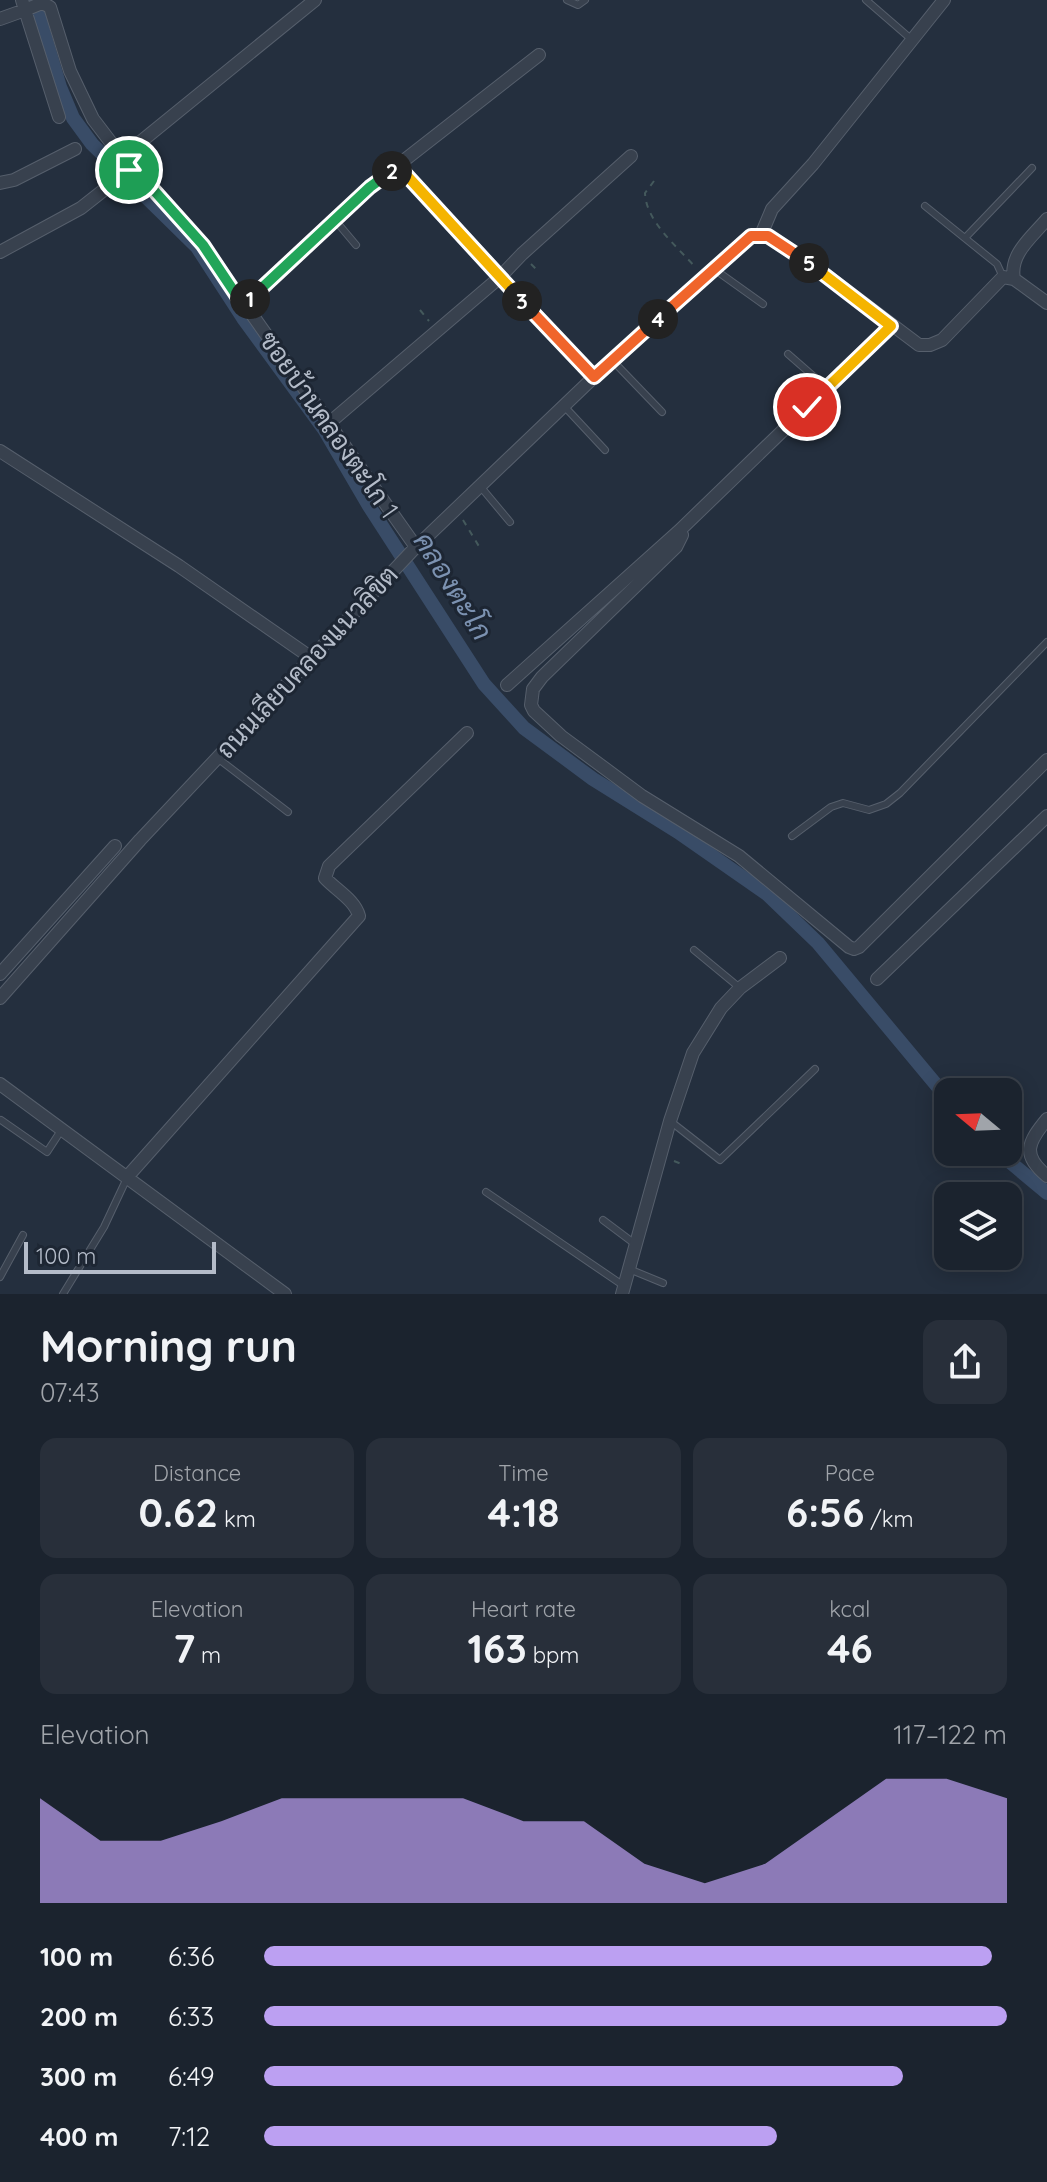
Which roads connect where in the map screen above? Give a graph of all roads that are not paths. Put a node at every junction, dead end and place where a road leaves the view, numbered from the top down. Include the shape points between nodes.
1 (315, 0) edge
2 (567, 0) edge
3 (585, 0) edge
4 (866, 0) edge
5 (944, 0) edge
6 (25, 6) edge
7 (0, 19) edge
8 (911, 39) junction
9 (539, 55) dead end
10 (59, 117) dead end
11 (75, 149) dead end
12 (631, 156) dead end
13 (122, 157) junction
14 (398, 166) junction
15 (1032, 168) dead end
16 (131, 169) junction
17 (0, 183) edge
18 (925, 206) dead end
19 (1047, 219) edge
20 (335, 220) junction
21 (761, 235) junction
22 (965, 238) junction
23 (356, 245) dead end
24 (0, 252) edge
25 (709, 273) junction
26 (499, 278) junction
27 (1009, 278) junction
28 (1047, 303) edge
29 (763, 304) dead end
30 (243, 305) junction
31 (891, 326) junction
32 (788, 354) dead end
33 (612, 360) junction
34 (594, 377) junction
35 (827, 388) junction
36 (780, 394) dead end
37 (564, 406) junction
38 (807, 407) junction
39 (662, 412) dead end
40 (328, 424) junction
41 (605, 450) dead end
42 (0, 451) edge
43 (480, 486) junction
44 (510, 522) dead end
45 (679, 531) junction
46 (414, 548) junction
47 (1047, 642) edge
48 (313, 659) junction
49 (507, 685) dead end
50 (467, 733) dead end
51 (216, 757) junction
52 (1047, 760) edge
53 (288, 812) dead end
54 (1047, 816) edge
55 (792, 836) dead end
56 (115, 846) dead end
57 (68, 896) junction
58 (81, 906) junction
59 (694, 950) dead end
60 (780, 958) dead end
61 (0, 974) edge
62 (877, 979) dead end
63 (740, 988) junction
64 (0, 998) edge
65 (815, 1069) dead end
66 (0, 1084) edge
67 (1047, 1119) edge
68 (1, 1120) edge
69 (670, 1121) junction
70 (62, 1129) junction
71 (128, 1176) junction
72 (1047, 1176) edge
73 (486, 1192) dead end
74 (603, 1220) dead end
75 (23, 1235) dead end
76 (635, 1244) junction
77 (629, 1269) junction
78 (0, 1277) edge
79 (663, 1283) dead end
80 (623, 1290) edge
81 (63, 1294) edge
82 (285, 1294) edge

1 - 13 street
2 - 3 lane via 578,5
4 - 8 lane
5 - 8 street
6 - 7 street, ซอยบ้านคลองตะโก 1
6 - 10 street
6 - 13 street, ซอยบ้านคลองตะโก 1 via 50,7 70,71 93,119
8 - 21 street via 772,209
9 - 14 street
11 - 17 street
12 - 26 street
13 - 16 street, ซอยบ้านคลองตะโก 1
14 - 20 street
14 - 26 street
15 - 22 lane
16 - 24 street via 81,208
16 - 30 street, ซอยบ้านคลองตะโก 1 via 203,245
18 - 22 lane
19 - 27 street via 1014,259
20 - 23 lane
20 - 30 street
21 - 25 street, ถนนเลียบคลองแนวลิขิต via 751,236
21 - 31 street via 802,257
22 - 27 lane
25 - 29 lane
25 - 33 street, ถนนเลียบคลองแนวลิขิต
26 - 34 street
26 - 40 street
27 - 28 street
27 - 31 street via 930,345 919,345
30 - 40 street, ซอยบ้านคลองตะโก 1
31 - 35 street
32 - 35 lane
33 - 34 street, ถนนเลียบคลองแนวลิขิต
33 - 39 lane
34 - 37 street, ถนนเลียบคลองแนวลิขิต
35 - 38 street
36 - 38 lane
37 - 41 lane
37 - 43 street, ถนนเลียบคลองแนวลิขิต
38 - 45 street
40 - 46 street, ซอยบ้านคลองตะโก 1
42 - 48 street
43 - 44 lane
43 - 46 street, ถนนเลียบคลองแนวลิขิต
45 - 49 street
45 - 52 street via 676,547 542,677 531,705 561,736 642,796 739,856 849,947 859,947
46 - 48 street, ถนนเลียบคลองแนวลิขิต
47 - 55 lane via 886,804 869,810 843,803 831,807
48 - 51 street, ถนนเลียบคลองแนวลิขิต
50 - 71 street via 329,866 325,878 359,916
51 - 53 lane
51 - 58 street, ถนนเลียบคลองแนวลิขิต
54 - 62 street
56 - 57 street
57 - 58 street
57 - 61 street
58 - 64 street, ถนนเลียบคลองแนวลิขิต
59 - 63 lane
60 - 63 street
63 - 69 street via 693,1053
65 - 69 lane via 720,1160
66 - 70 street
67 - 72 street via 1029,1148 1031,1159
68 - 70 lane via 47,1152
69 - 76 street
70 - 71 street
71 - 81 lane
71 - 82 street
73 - 80 lane
74 - 76 lane
75 - 78 lane
76 - 77 street
77 - 79 lane
77 - 80 street

